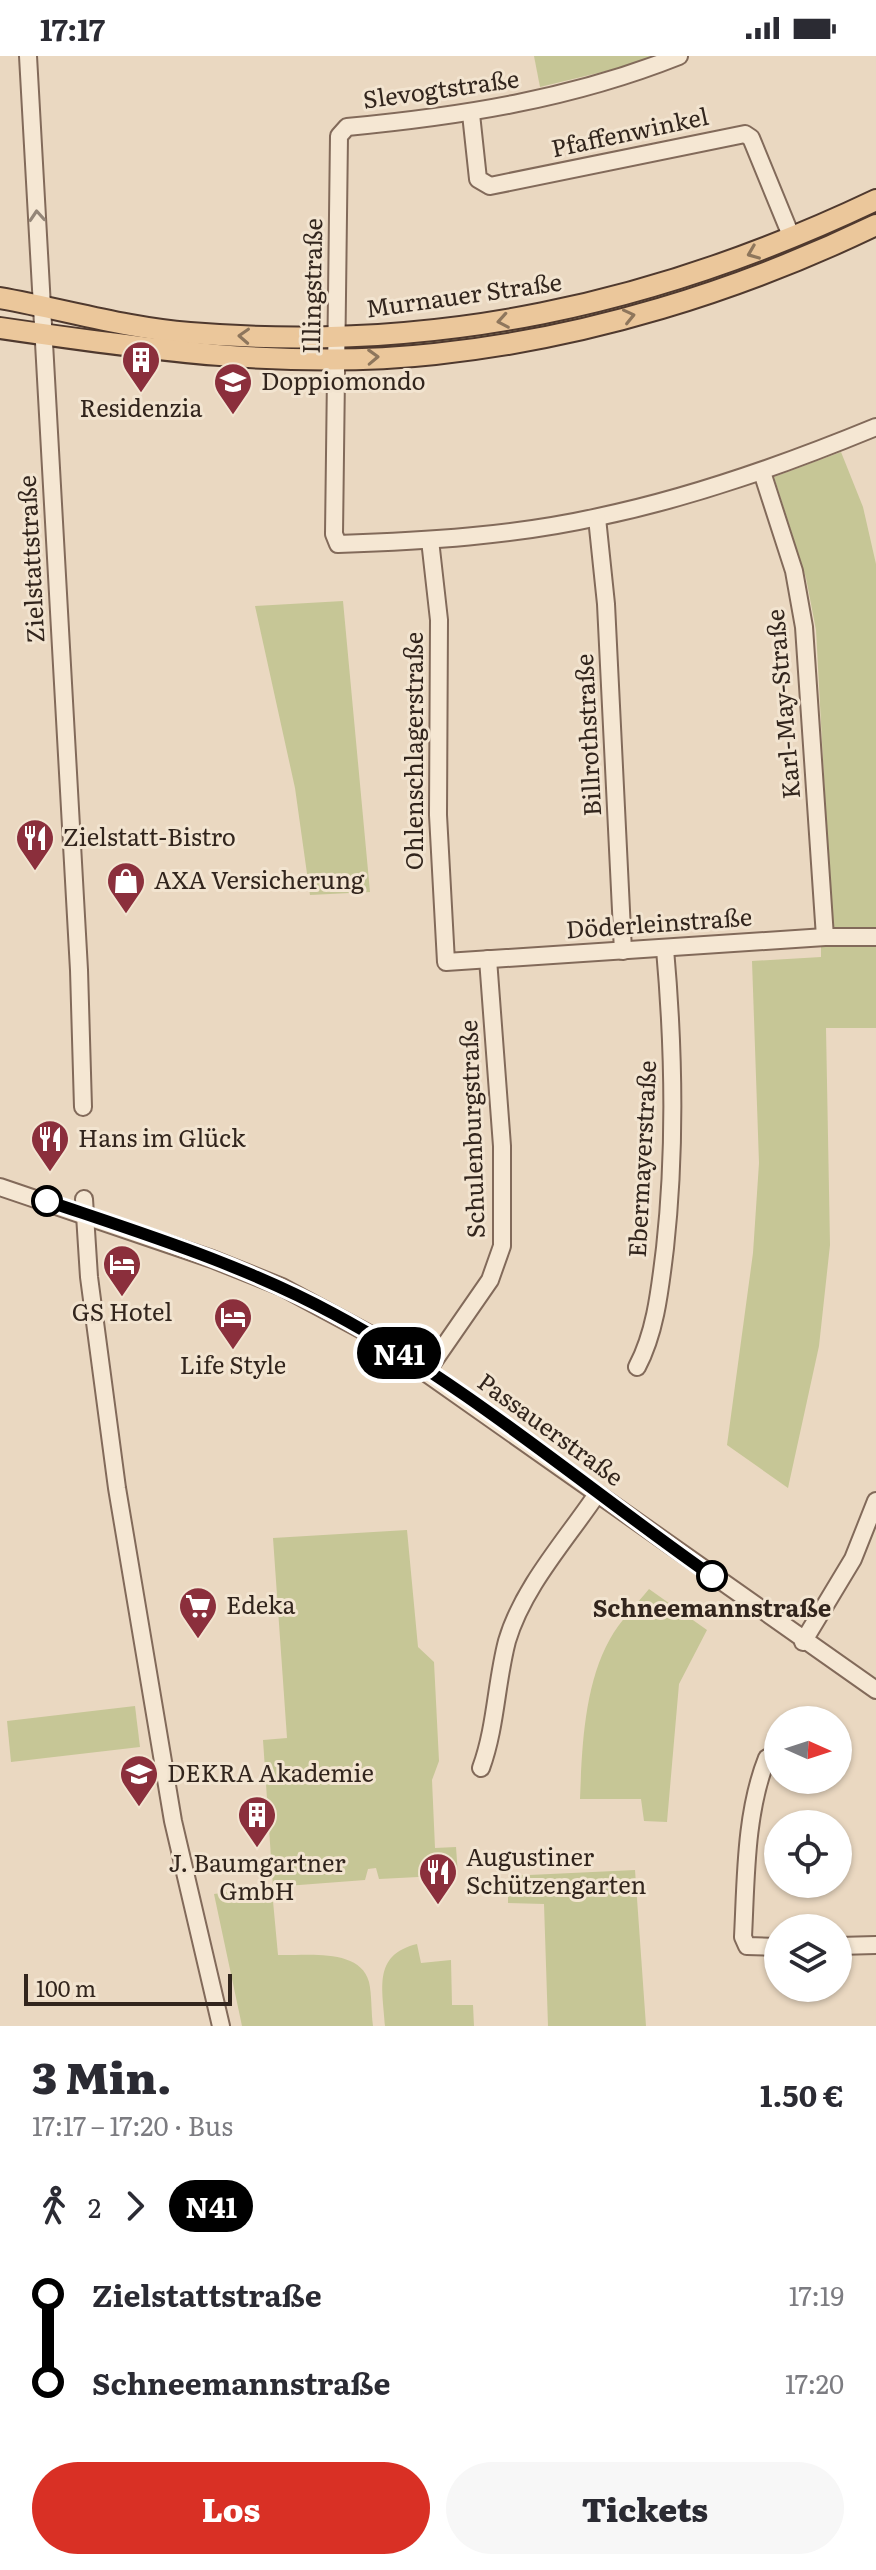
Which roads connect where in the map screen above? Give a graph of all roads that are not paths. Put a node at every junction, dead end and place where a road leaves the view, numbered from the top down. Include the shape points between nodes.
1 (28, 56) edge
2 (679, 56) edge
3 (471, 114) junction
4 (347, 127) joint
5 (876, 200) edge
6 (876, 225) edge
7 (792, 238) junction
8 (0, 298) edge
9 (42, 301) junction
10 (0, 328) edge
11 (44, 335) junction
12 (336, 348) junction
13 (876, 427) edge
14 (762, 472) junction
15 (597, 518) junction
16 (430, 540) junction
17 (825, 937) junction
18 (876, 937) edge
19 (665, 949) junction
20 (623, 951) junction
21 (488, 959) junction
22 (446, 962) joint
23 (83, 1107) dead end
24 (0, 1187) edge
25 (85, 1206) junction
26 (637, 1367) dead end
27 (427, 1371) junction
28 (597, 1494) junction
29 (876, 1501) edge
30 (803, 1642) junction
31 (876, 1690) edge
32 (764, 1765) edge
33 (481, 1768) dead end
34 (876, 1945) edge
35 (852, 1946) edge
36 (764, 1947) edge
37 (221, 2026) edge

9 -> 1 street, Zielstattstraße
2 - 3 street, Slevogtstraße via 618,78
3 - 4 street, Slevogtstraße
3 - 7 street, Pfaffenwinkel via 478,179 490,186 745,134
4 - 12 street, Illingstraße via 339,136
5 - 7 main road, Murnauer Straße
12 -> 6 main road, Murnauer Straße via 434,354 533,339 650,311 811,256
7 -> 12 main road, Murnauer Straße via 660,286 576,307
8 - 9 main road, Murnauer Straße
9 - 11 street, Zielstattstraße
12 -> 9 main road, Murnauer Straße via 187,333
10 - 11 main road, Murnauer Straße
11 - 12 main road, Murnauer Straße via 188,352
11 - 23 street, Zielstattstraße
12 - 16 street, Illingstraße via 338,544
13 - 14 street
14 - 15 street
14 - 17 street, Karl-May-Straße via 794,571 804,627
15 - 16 street
15 - 20 street, Billrothstraße
16 - 22 street, Ohlenschlagerstraße via 439,620 438,815
17 - 18 street, Döderleinstraße
17 - 19 street, Döderleinstraße
19 - 20 street, Döderleinstraße
19 - 26 street, Ebermayerstraße via 674,1075 670,1189 656,1309
20 - 21 street, Döderleinstraße
21 - 22 street, Döderleinstraße
21 - 27 street, Schulenburgstraße via 502,1146 502,1246 490,1280
24 - 25 street, Passauerstraße
25 - 27 street, Passauerstraße via 282,1287
25 - 37 street via 89,1277 117,1488 173,1821
27 - 28 street, Passauerstraße
28 - 30 street, Passauerstraße
28 - 33 street via 516,1618
29 - 30 street via 853,1559
30 - 31 street, Passauerstraße
32 - 36 street via 748,1854 743,1937 747,1946
34 - 35 street

